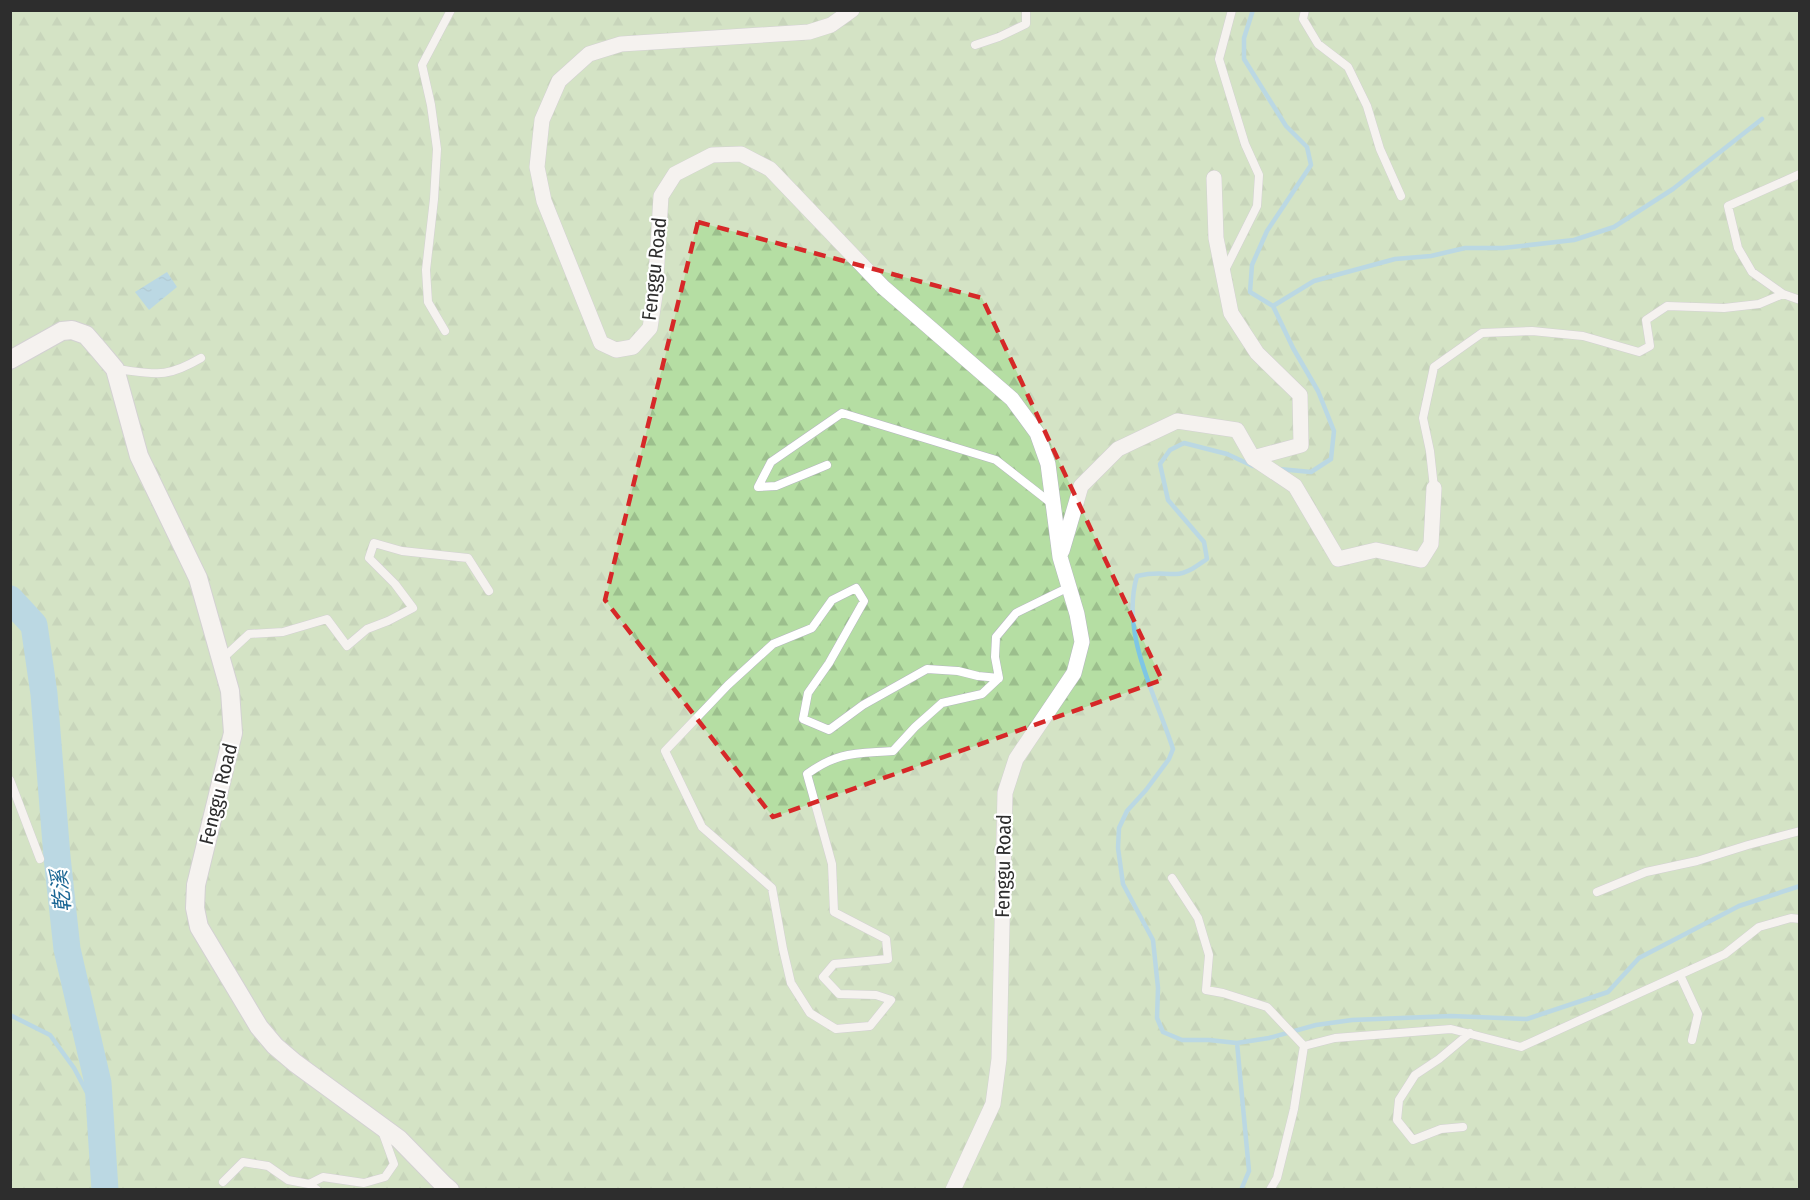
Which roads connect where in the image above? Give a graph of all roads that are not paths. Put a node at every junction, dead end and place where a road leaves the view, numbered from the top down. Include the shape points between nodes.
1 (451, 10) edge
2 (852, 10) edge
3 (1026, 10) edge
4 (1232, 10) edge
5 (1305, 10) edge
6 (975, 45) dead end
7 (1800, 174) edge
8 (1214, 178) dead end
9 (1401, 196) dead end
10 (1223, 274) junction
11 (1783, 294) junction
12 (1800, 300) edge
13 (445, 331) dead end
14 (201, 358) dead end
15 (10, 360) edge
16 (115, 369) junction
17 (1254, 458) junction
18 (827, 465) dead end
19 (1434, 488) joint
20 (1053, 505) junction
21 (1060, 557) junction
22 (1069, 587) junction
23 (489, 591) dead end
24 (221, 660) junction
25 (999, 678) junction
26 (10, 780) edge
27 (1800, 831) edge
28 (40, 858) dead end
29 (1172, 878) dead end
30 (1597, 892) dead end
31 (1800, 919) edge
32 (1680, 975) junction
33 (1470, 1034) junction
34 (1692, 1040) dead end
35 (1304, 1046) junction
36 (1463, 1126) dead end
37 (381, 1127) junction
38 (223, 1182) dead end
39 (309, 1184) junction
40 (317, 1190) edge
41 (450, 1190) edge
42 (953, 1190) edge
43 (1269, 1190) edge

1 - 13 lane via 422,65 437,149 426,270 429,302
2 - 20 street, Fenggu Road via 831,25 809,32 621,44 589,54 559,81 542,120 537,167 544,201 601,343 616,350 633,347 650,328 661,196 675,174 712,156 741,154 770,169 883,287 1012,399 1037,433 1048,464
3 - 6 lane via 1026,24
4 - 10 lane via 1219,59 1245,144 1259,175 1257,206
5 - 9 lane via 1303,19 1318,44 1348,67
7 - 11 lane via 1728,206 1738,248 1752,272
8 - 10 street via 1216,238
10 - 17 street via 1231,314 1257,353 1300,395 1301,445
11 - 12 lane
11 - 19 lane via 1759,304 1724,308 1667,306 1646,320 1650,346 1639,352 1583,336 1532,331 1482,333 1434,367 1423,418
14 - 16 lane via 183,369 163,374
15 - 16 street, Fenggu Road via 62,331 72,330 86,334
16 - 24 street, Fenggu Road via 139,456 198,578
17 - 19 street via 1295,486 1338,559 1376,550 1421,560 1431,544
17 - 21 street via 1237,430 1177,421 1118,449 1081,486
18 - 20 lane via 776,486 758,487 771,462 842,413 996,460
20 - 21 street, Fenggu Road
21 - 22 street, Fenggu Road
22 - 25 lane via 1016,613 996,637
22 - 42 street, Fenggu Road via 1082,642 1074,673 1016,759 1005,793 999,1059 993,1104
23 - 24 lane via 468,558 402,551 374,543 369,558 413,608 367,629 347,646 327,619 283,632 249,634
24 - 37 street, Fenggu Road via 230,691 233,733 196,885 199,927 275,1046
25 - 25 lane via 982,694 942,703 893,751 842,755 807,774 832,864 834,912 886,939 888,958 834,964 823,977 839,994 876,995 891,1000 870,1026 836,1029 810,1013 791,983 772,888 702,827 665,751 773,644 812,628 832,600 856,588 864,601 808,693 803,719 830,730 863,705 927,669
26 - 28 lane
27 - 30 lane via 1646,872
29 - 35 lane via 1198,918 1209,956 1206,990 1267,1007
31 - 32 lane via 1759,927 1725,954
32 - 33 lane via 1521,1047
32 - 34 lane via 1698,1014
33 - 35 lane via 1451,1029 1335,1038
33 - 36 lane via 1415,1075 1399,1100 1396,1120 1413,1140 1441,1129
35 - 43 lane via 1294,1109 1276,1178
37 - 39 lane via 394,1164 385,1177 364,1183 323,1177
37 - 41 street, Fenggu Road via 399,1139
38 - 39 lane via 243,1162 268,1167 288,1180
39 - 40 lane

